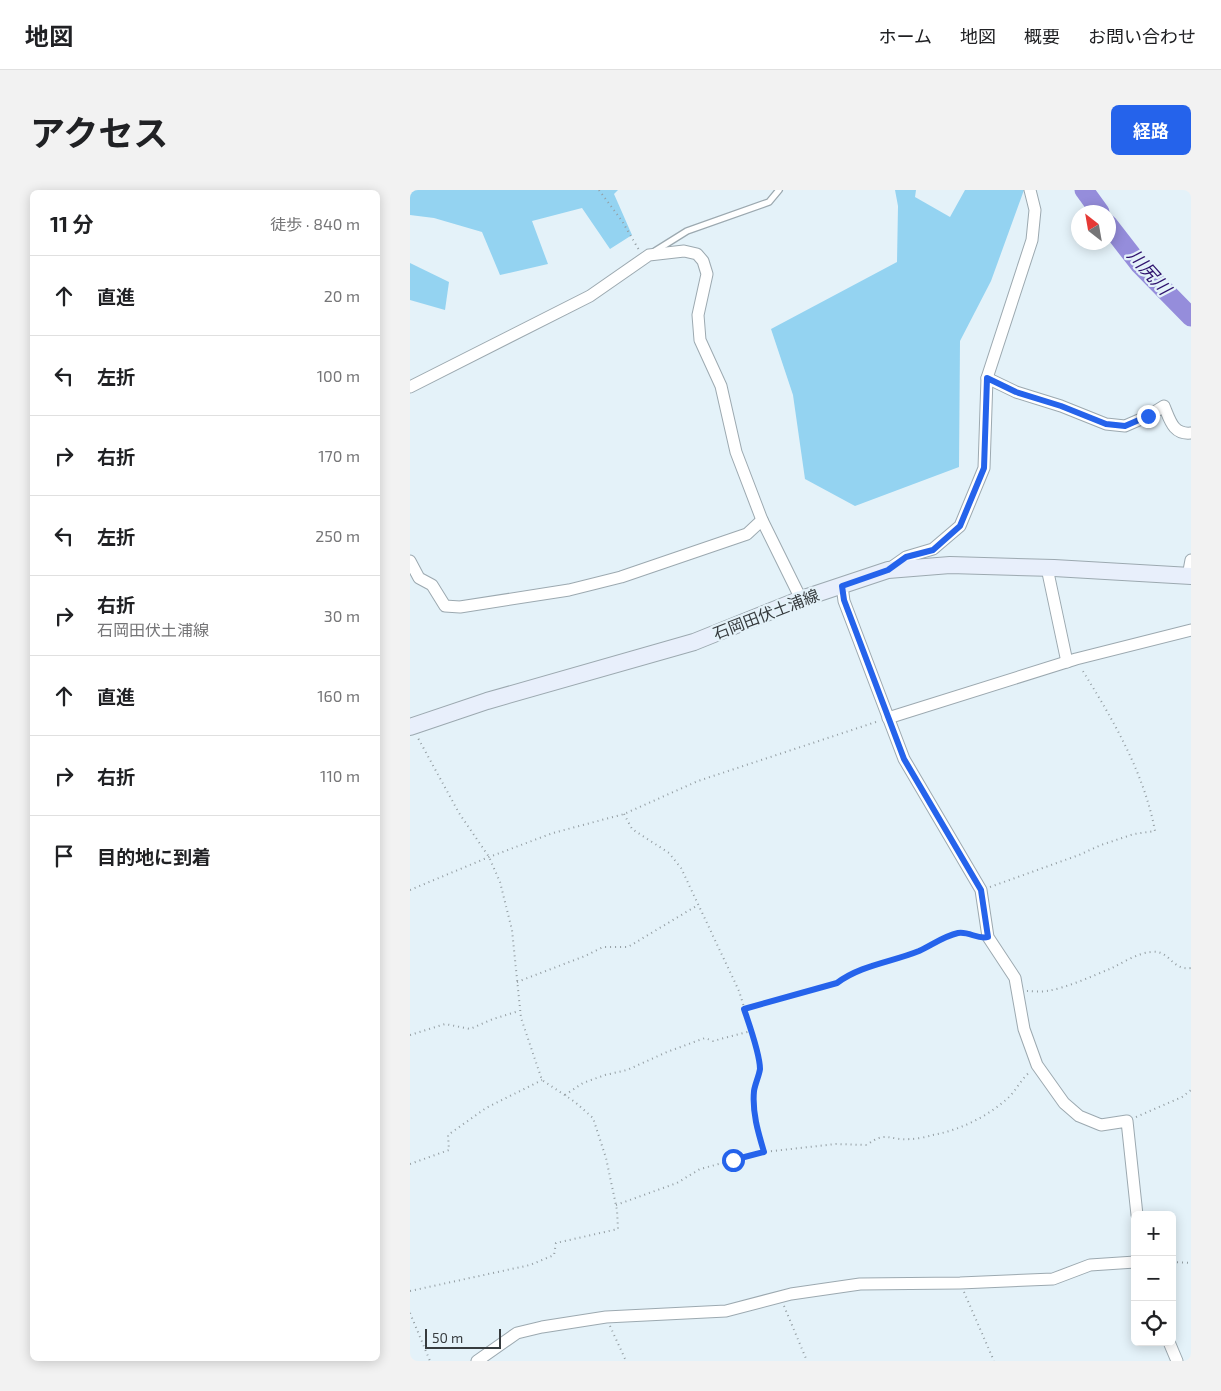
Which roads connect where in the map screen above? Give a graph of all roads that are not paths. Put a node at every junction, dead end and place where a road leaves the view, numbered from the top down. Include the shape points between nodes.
1 (779, 190) edge
2 (1030, 190) edge
3 (649, 255) junction
4 (987, 378) junction
5 (410, 387) edge
6 (1191, 433) edge
7 (762, 520) junction
8 (410, 561) edge
9 (1047, 568) junction
10 (888, 570) junction
11 (1190, 571) edge
12 (414, 579) edge
13 (842, 586) junction
14 (801, 600) junction
15 (1191, 630) edge
16 (1072, 661) junction
17 (888, 718) junction
18 (411, 727) edge
19 (1137, 1211) edge
20 (1131, 1262) edge
21 (1171, 1346) edge
22 (477, 1361) edge
23 (1177, 1361) edge

1 - 3 lane via 768,202 687,231
2 - 4 street via 1035,210 1032,240
3 - 5 street via 590,296
3 - 7 street via 684,251 697,254 703,261 707,274 698,315 700,340 721,386 736,452
4 - 6 street via 1016,392 1106,424 1125,426 1164,406 1173,427 1183,434
4 - 10 street via 984,468 960,526 933,550 906,557
7 - 12 street via 747,534 621,577 560,592 460,607 445,606 432,585
7 - 14 street
8 - 12 street
9 - 10 main road, 石岡田伏土浦線 via 950,565
9 - 11 main road, 石岡田伏土浦線
9 - 16 street
10 - 13 main road, 石岡田伏土浦線
13 - 14 main road, 石岡田伏土浦線
13 - 17 street via 844,600
14 - 18 main road, 石岡田伏土浦線 via 694,642 487,700
15 - 16 street
16 - 17 street
17 - 19 street via 904,759 981,890 988,937 1015,978 1024,1029 1037,1065 1064,1103 1079,1116 1100,1125 1127,1121
20 - 22 street via 1090,1265 1053,1279 860,1284 780,1297 726,1311 606,1317 517,1333
21 - 23 street

